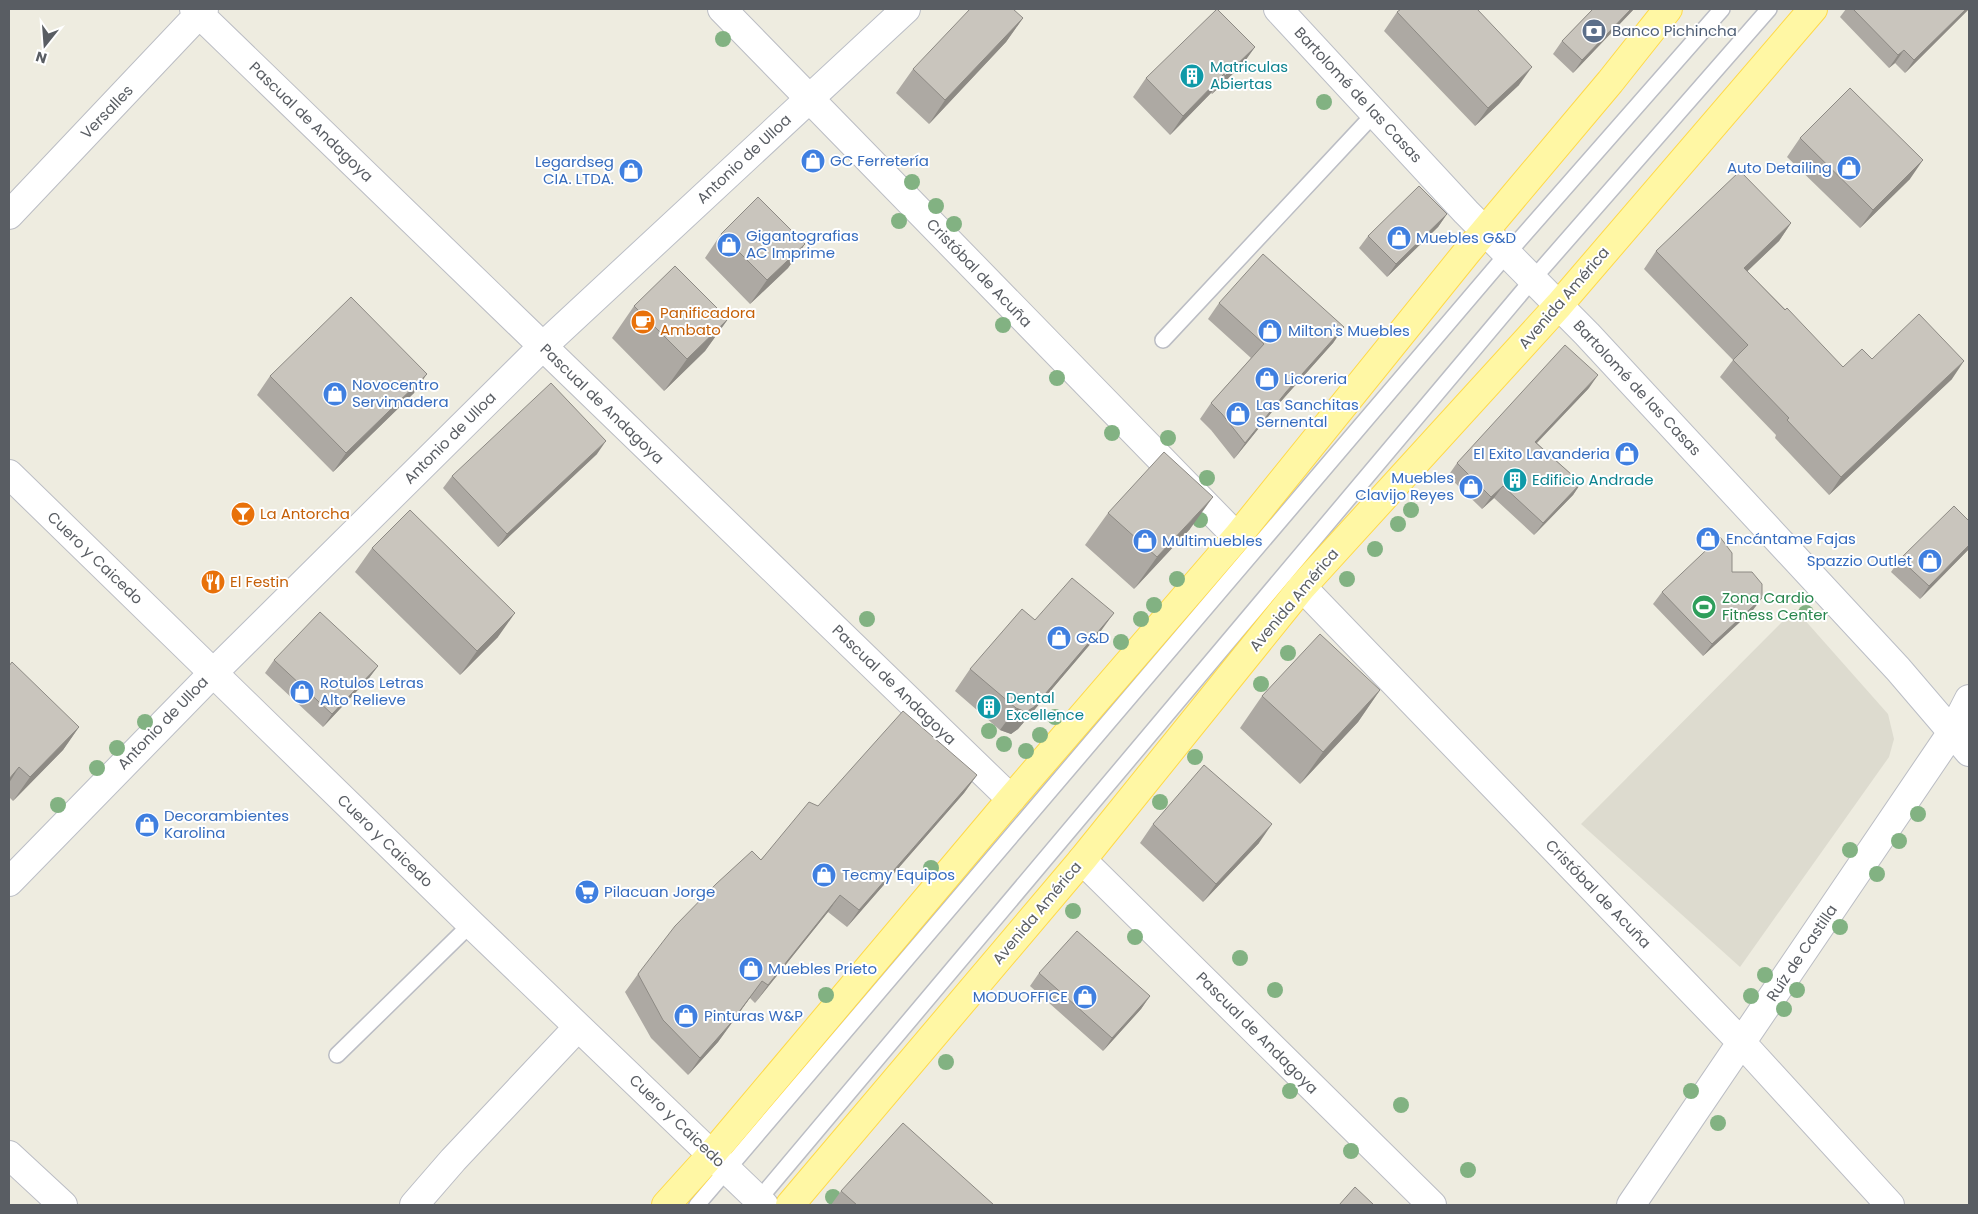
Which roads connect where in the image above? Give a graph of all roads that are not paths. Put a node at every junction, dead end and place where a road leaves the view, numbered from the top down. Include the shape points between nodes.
1 (722, 9) edge
2 (906, 9) edge
3 (1278, 9) edge
4 (1668, 9) edge
5 (1722, 9) edge
6 (1769, 9) edge
7 (1813, 9) edge
8 (200, 10) edge
9 (809, 99) junction
10 (1375, 113) junction
11 (9, 215) edge
12 (1485, 231) junction
13 (1507, 254) junction
14 (1533, 279) junction
15 (1559, 305) junction
16 (1163, 340) dead end
17 (542, 347) junction
18 (9, 474) edge
19 (1237, 537) junction
20 (1302, 588) junction
21 (213, 673) junction
22 (1969, 699) edge
23 (1952, 732) junction
24 (1969, 752) edge
25 (1011, 799) junction
26 (1082, 860) junction
27 (9, 882) edge
28 (471, 924) junction
29 (578, 1027) junction
30 (1741, 1042) junction
31 (337, 1055) dead end
32 (9, 1155) edge
33 (720, 1162) junction
34 (759, 1204) edge
35 (63, 1205) edge
36 (414, 1205) edge
37 (666, 1205) edge
38 (697, 1205) edge
39 (790, 1205) edge
40 (1432, 1205) edge
41 (1631, 1205) edge
42 (1890, 1205) edge

1 - 9 street, Cristóbal de Acuña
2 - 9 street, Antonio de Ulloa
3 - 10 street, Bartolomé de las Casas
4 - 12 main road
5 - 13 lane
6 - 14 lane
7 - 15 main road, Avenida América
8 - 11 street, Versalles
8 - 17 street, Pascual de Andagoya
9 - 17 street, Antonio de Ulloa
9 - 19 street, Cristóbal de Acuña
10 - 12 street, Bartolomé de las Casas
10 - 16 lane
12 - 13 street, Bartolomé de las Casas
12 - 19 main road
13 - 14 street, Bartolomé de las Casas
13 - 33 lane
14 - 15 street, Bartolomé de las Casas
14 - 34 lane
15 - 20 main road, Avenida América
15 - 23 street, Bartolomé de las Casas via 1898,669
17 - 21 street, Antonio de Ulloa
17 - 25 street, Pascual de Andagoya
18 - 21 street, Cuero y Caicedo
19 - 25 main road
20 - 26 main road, Avenida América
20 - 30 street, Cristóbal de Acuña
21 - 27 street, Antonio de Ulloa
21 - 28 street, Cuero y Caicedo
22 - 23 street, Ruíz de Castilla
23 - 24 street, Bartolomé de las Casas
23 - 30 street, Ruíz de Castilla
25 - 33 main road
26 - 39 main road, Avenida América
26 - 40 street, Pascual de Andagoya
28 - 29 street, Cuero y Caicedo
28 - 31 lane
29 - 33 street, Cuero y Caicedo
29 - 36 street
30 - 41 street, Ruíz de Castilla
30 - 42 street, Cristóbal de Acuña
32 - 35 street
33 - 34 street, Cuero y Caicedo
33 - 37 main road
33 - 38 lane

